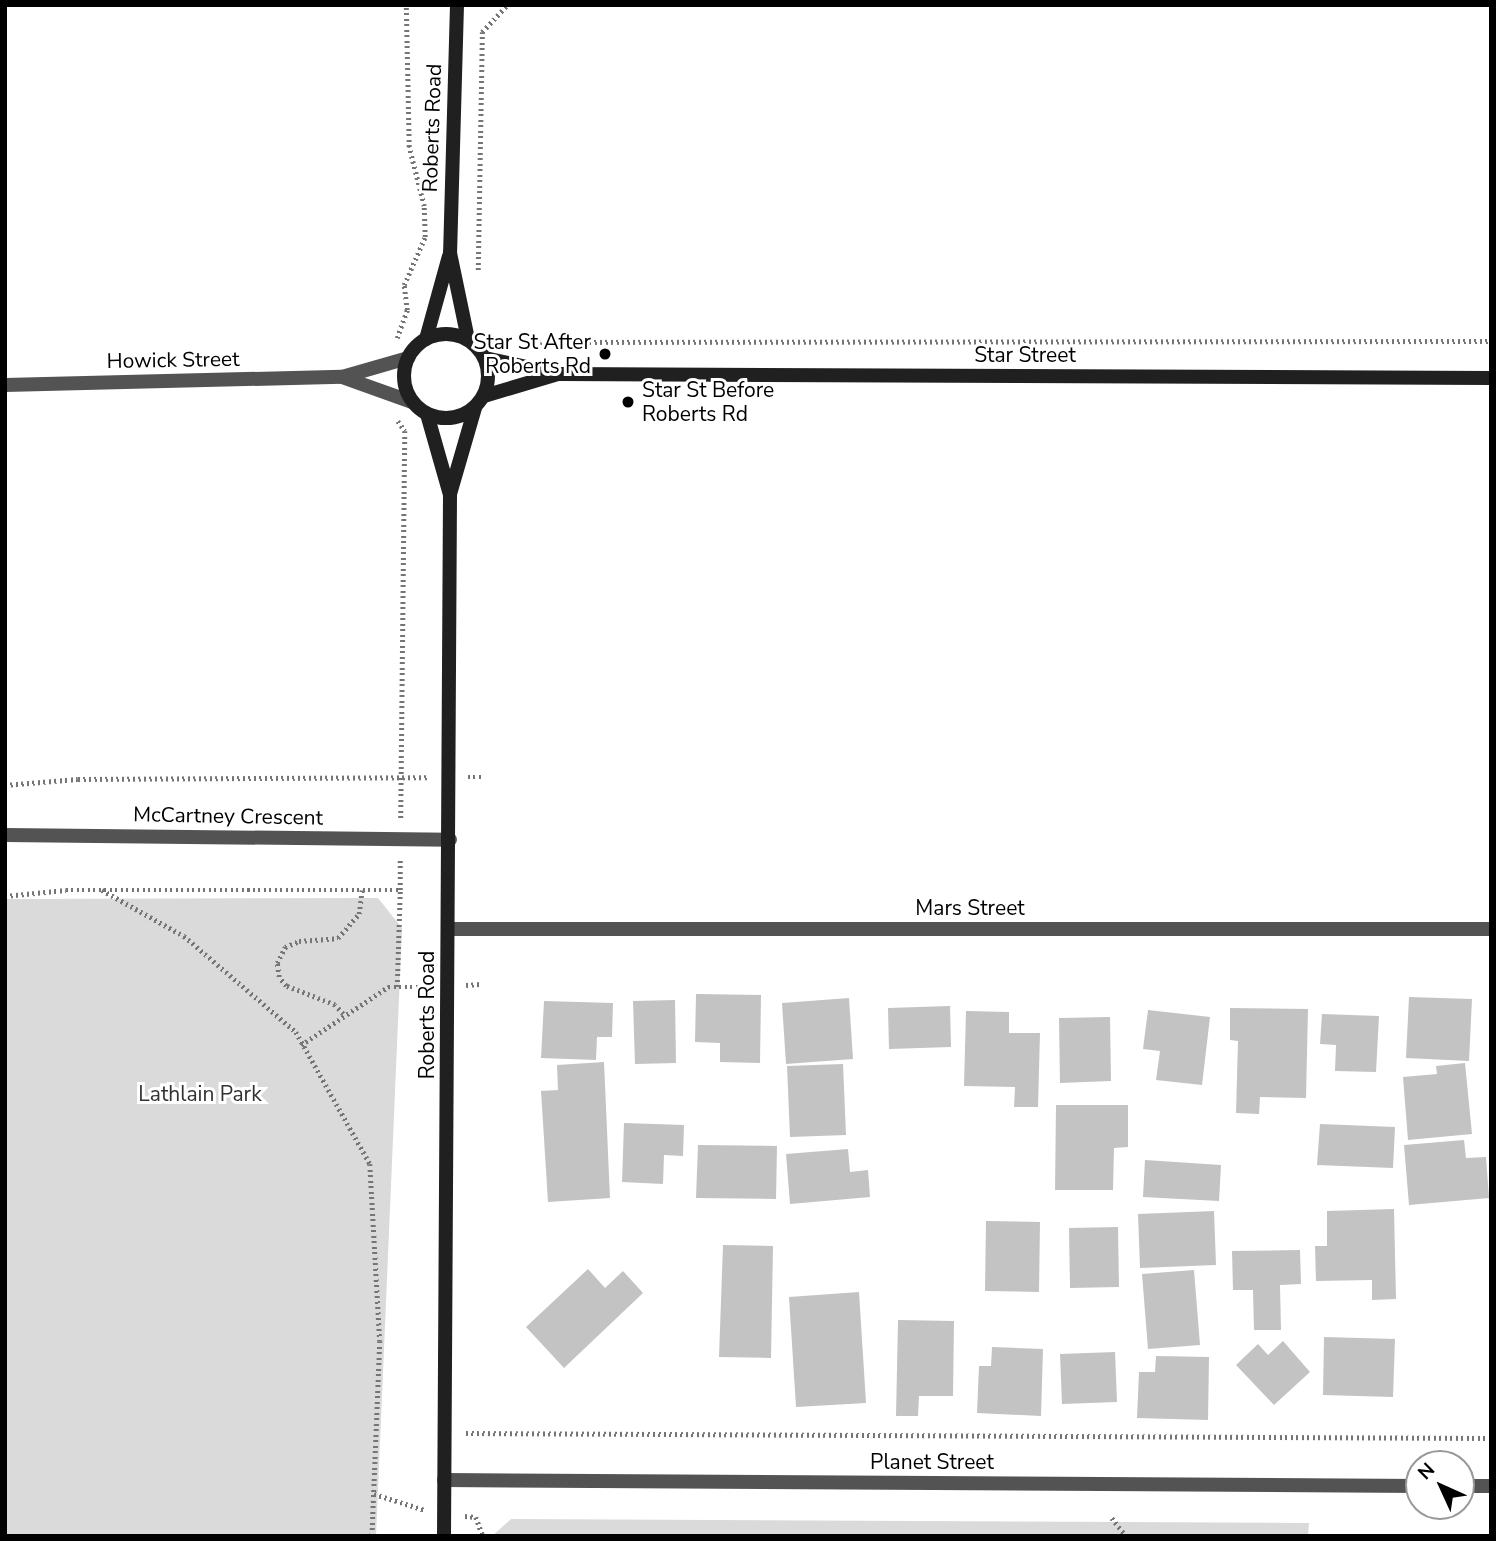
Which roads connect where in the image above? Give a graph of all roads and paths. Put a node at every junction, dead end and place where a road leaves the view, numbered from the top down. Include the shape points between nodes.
1 (405, 5) edge
2 (457, 5) edge
3 (507, 5) edge
4 (450, 253) junction
5 (477, 278) dead end
6 (426, 339) junction
7 (468, 339) junction
8 (1491, 341) edge
9 (384, 342) dead end
10 (511, 342) dead end
11 (408, 358) junction
12 (485, 358) junction
13 (559, 374) junction
14 (342, 377) junction
15 (1491, 378) edge
16 (5, 385) edge
17 (412, 402) junction
18 (480, 402) junction
19 (391, 412) dead end
20 (427, 414) junction
21 (450, 495) junction
22 (401, 778) junction
23 (5, 785) edge
24 (5, 835) edge
25 (400, 839) junction
26 (450, 840) junction
27 (101, 890) junction
28 (362, 890) junction
29 (400, 890) junction
30 (5, 896) edge
31 (449, 929) junction
32 (1491, 929) edge
33 (397, 987) junction
34 (416, 988) dead end
35 (343, 1014) junction
36 (301, 1045) junction
37 (444, 1433) junction
38 (1491, 1438) edge
39 (444, 1480) junction
40 (1405, 1486) edge
41 (374, 1494) junction
42 (414, 1508) dead end
43 (476, 1517) dead end
44 (1112, 1518) dead end
45 (290, 1536) edge
46 (353, 1536) edge
47 (372, 1536) edge
48 (444, 1536) edge
49 (483, 1536) edge
50 (1126, 1536) edge

1 - 9 path via 408,147 424,206 425,237 404,285 405,328 395,342
2 - 4 main road, Roberts Road
3 - 5 path via 482,32
4 - 6 main road, Roberts Road
4 - 7 main road, Roberts Road
6 - 7 main road via 440,334
6 - 11 main road
7 - 12 main road
8 - 10 path
11 - 14 street, Howick Street
11 - 17 main road via 404,381
12 - 13 main road, Star Street
12 - 18 main road via 488,384
13 - 15 main road, Star Street
13 - 18 main road, Star Street
14 - 16 street, Howick Street
14 - 17 street, Howick Street
17 - 20 main road
18 - 20 main road via 452,418
18 - 21 main road, Roberts Road
19 - 22 path via 405,431
20 - 21 main road, Roberts Road
21 - 26 main road, Roberts Road
22 - 23 path via 78,779
22 - 25 path
24 - 25 street, McCartney Crescent
25 - 26 street, McCartney Crescent
25 - 29 path
26 - 31 main road, Roberts Road
27 - 28 path
27 - 30 path
27 - 36 path via 184,936 222,965 296,1032
28 - 29 path
28 - 35 path via 359,914 338,938 299,941 285,947 277,962 286,986 335,1005
29 - 33 path
31 - 32 street, Mars Street
31 - 37 main road, Roberts Road
33 - 34 path
33 - 35 path via 388,987
35 - 36 path
36 - 41 path via 370,1164 380,1341
37 - 38 path
37 - 39 main road, Roberts Road
39 - 40 street, Planet Street
39 - 48 main road, Roberts Road
41 - 42 path
41 - 47 path
43 - 49 path
44 - 50 path
45 - 46 path

